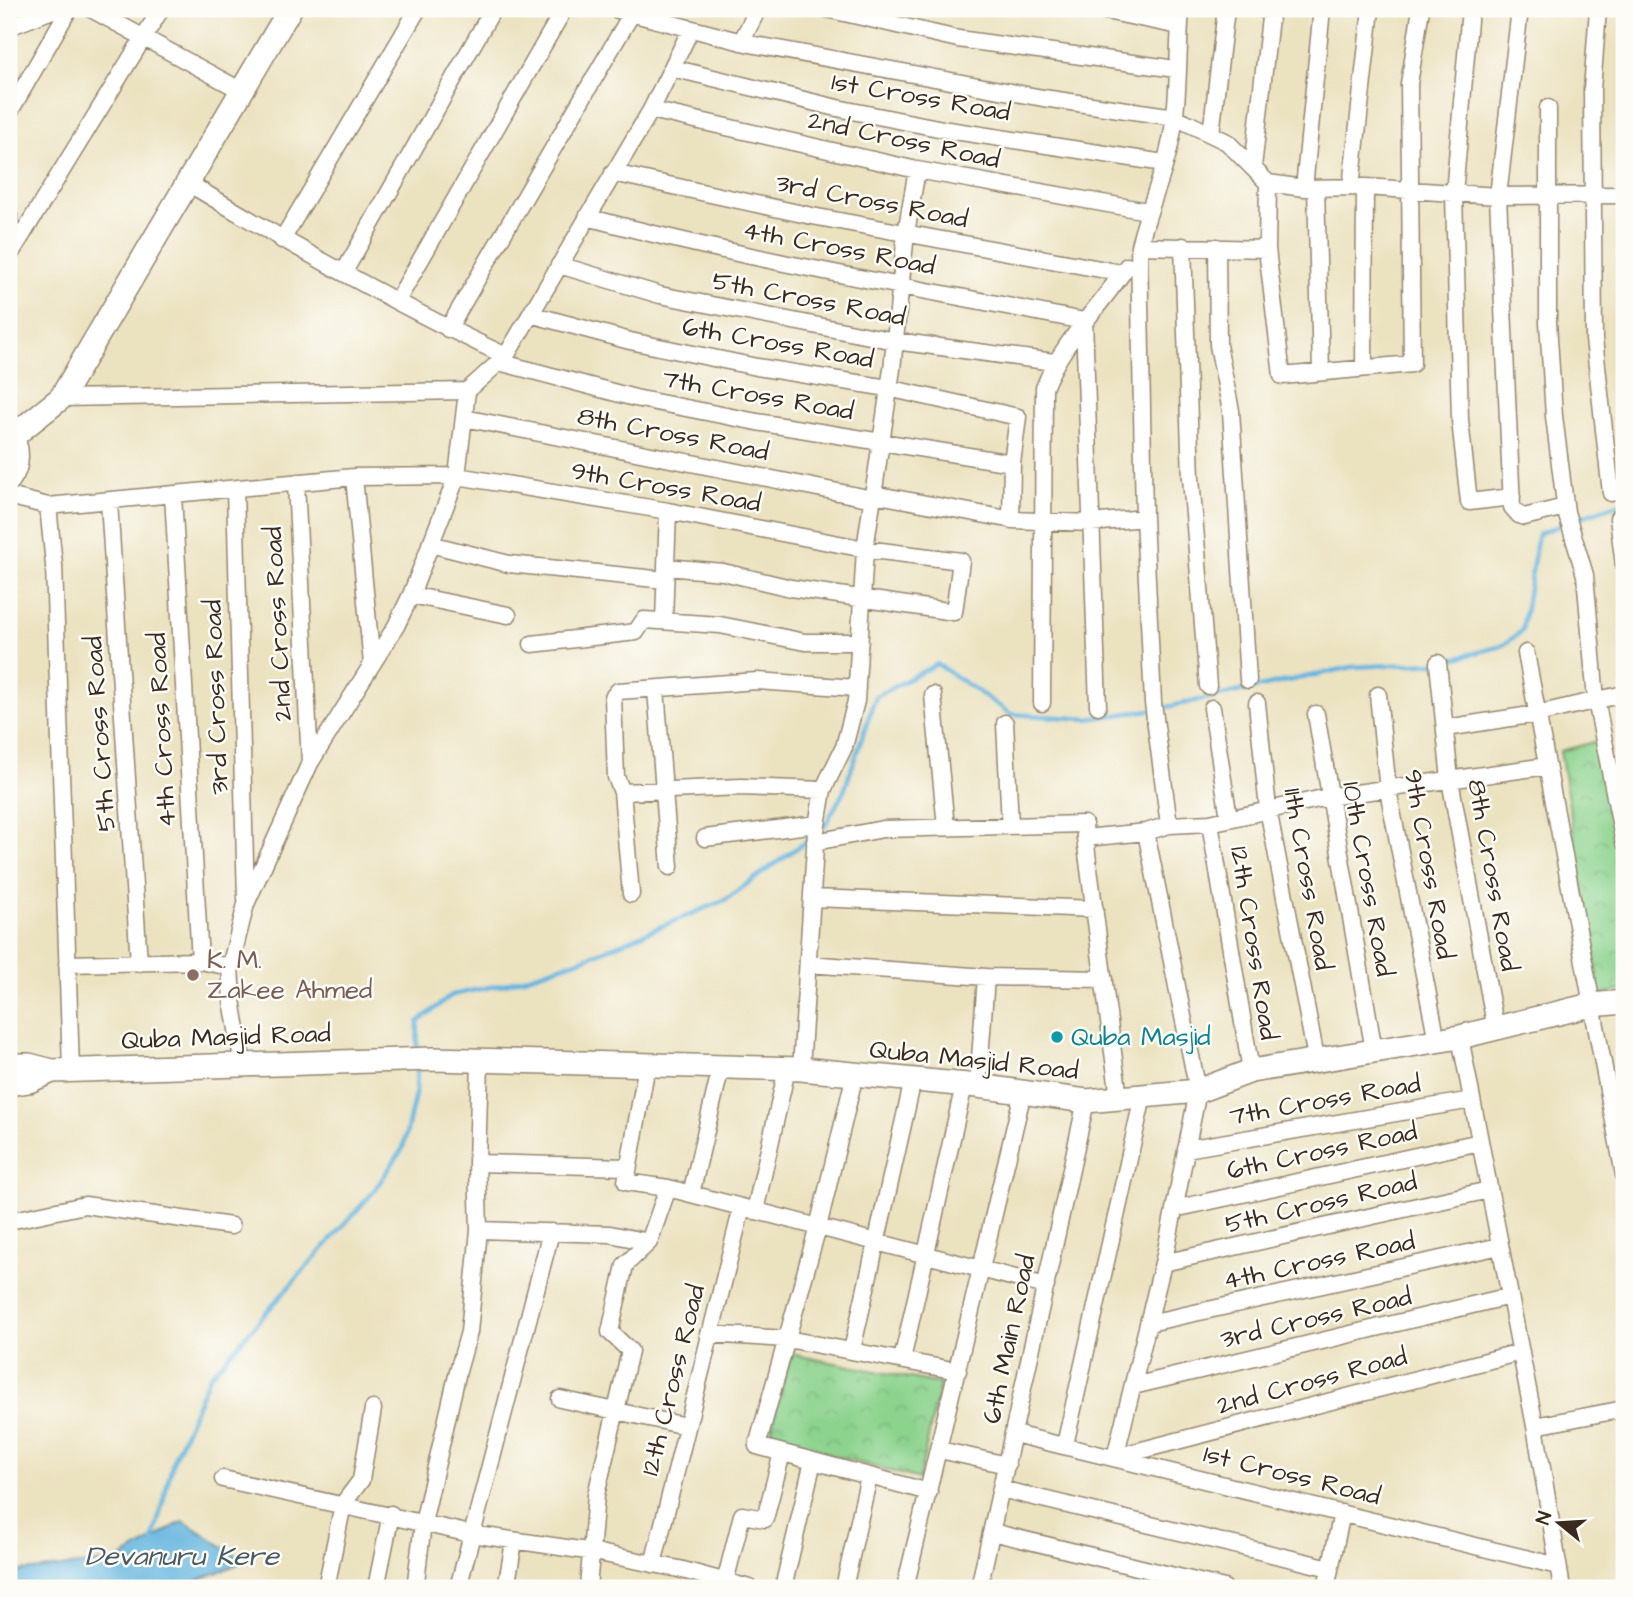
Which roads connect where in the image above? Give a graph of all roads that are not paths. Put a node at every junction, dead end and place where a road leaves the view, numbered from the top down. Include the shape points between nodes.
1 (55, 9) edge
2 (69, 9) edge
3 (91, 9) edge
4 (161, 9) edge
5 (290, 9) edge
6 (418, 9) edge
7 (493, 9) edge
8 (564, 9) edge
9 (615, 9) edge
10 (758, 9) edge
11 (827, 9) edge
12 (1096, 9) edge
13 (1181, 9) edge
14 (1226, 9) edge
15 (1271, 9) edge
16 (1322, 9) edge
17 (1371, 9) edge
18 (1421, 9) edge
19 (1470, 9) edge
20 (1520, 9) edge
21 (1598, 9) edge
22 (632, 13) junction
23 (1179, 26) junction
24 (9, 27) edge
25 (691, 29) junction
26 (143, 39) junction
27 (741, 42) junction
28 (672, 68) junction
29 (1177, 69) junction
30 (242, 91) junction
31 (1548, 108) dead end
32 (652, 110) junction
33 (9, 113) edge
34 (1175, 117) junction
35 (1211, 134) junction
36 (1164, 163) junction
37 (1253, 167) junction
38 (917, 170) junction
39 (613, 173) junction
40 (188, 183) junction
41 (1268, 183) junction
42 (1358, 187) junction
43 (1310, 188) junction
44 (1408, 191) junction
45 (1454, 194) junction
46 (1592, 195) junction
47 (1624, 195) edge
48 (1498, 196) junction
49 (1548, 196) junction
50 (1147, 211) junction
51 (9, 215) edge
52 (587, 217) junction
53 (906, 233) junction
54 (282, 240) junction
55 (1139, 246) junction
56 (1183, 246) junction
57 (1217, 247) junction
58 (1267, 249) junction
59 (559, 265) junction
60 (344, 272) junction
61 (1122, 273) junction
62 (901, 284) junction
63 (397, 301) junction
64 (530, 314) junction
65 (1084, 321) junction
66 (448, 329) junction
67 (895, 341) junction
68 (502, 359) junction
69 (1054, 362) junction
70 (1364, 367) junction
71 (1321, 371) junction
72 (888, 388) junction
73 (467, 391) junction
74 (61, 398) junction
75 (464, 418) junction
76 (10, 435) edge
77 (881, 442) junction
78 (1012, 463) junction
79 (457, 475) junction
80 (354, 477) junction
81 (9, 480) edge
82 (296, 483) junction
83 (235, 489) junction
84 (1611, 493) dead end
85 (173, 495) junction
86 (9, 496) edge
87 (873, 496) junction
88 (1512, 496) junction
89 (109, 502) junction
90 (48, 506) junction
91 (1565, 510) junction
92 (668, 511) junction
93 (1144, 518) junction
94 (1618, 518) dead end
95 (1011, 520) junction
96 (1042, 521) junction
97 (1091, 523) junction
98 (430, 544) junction
99 (865, 549) junction
100 (1624, 565) edge
101 (666, 573) junction
102 (411, 595) junction
103 (862, 599) junction
104 (508, 615) dead end
105 (664, 620) junction
106 (860, 642) junction
107 (533, 644) dead end
108 (1525, 653) dead end
109 (1438, 663) dead end
110 (372, 664) junction
111 (1248, 680) dead end
112 (1208, 686) dead end
113 (857, 688) junction
114 (656, 689) junction
115 (1624, 694) edge
116 (933, 695) dead end
117 (1378, 695) dead end
118 (1596, 701) junction
119 (1042, 703) dead end
120 (1257, 703) dead end
121 (1098, 706) dead end
122 (1212, 708) dead end
123 (1316, 714) dead end
124 (1537, 714) junction
125 (1004, 723) dead end
126 (1446, 728) junction
127 (310, 763) junction
128 (1547, 766) junction
129 (1450, 780) junction
130 (664, 788) junction
131 (823, 790) junction
132 (1388, 790) junction
133 (622, 792) junction
134 (1328, 797) junction
135 (1268, 809) junction
136 (1229, 818) junction
137 (1210, 823) junction
138 (1010, 825) junction
139 (1169, 825) junction
140 (946, 827) junction
141 (1146, 832) junction
142 (816, 834) junction
143 (705, 838) dead end
144 (1085, 838) junction
145 (1624, 842) edge
146 (670, 867) dead end
147 (631, 894) dead end
148 (813, 898) junction
149 (246, 904) junction
150 (1095, 909) junction
151 (200, 961) junction
152 (139, 962) junction
153 (67, 964) junction
154 (808, 964) junction
155 (230, 967) junction
156 (986, 977) junction
157 (1104, 979) junction
158 (1624, 1002) edge
159 (1591, 1005) junction
160 (1496, 1030) junction
161 (1449, 1039) junction
162 (1374, 1051) junction
163 (480, 1061) junction
164 (1317, 1063) junction
165 (9, 1065) edge
166 (243, 1065) junction
167 (647, 1065) junction
168 (721, 1067) junction
169 (794, 1069) junction
170 (61, 1070) junction
171 (1251, 1071) junction
172 (855, 1074) junction
173 (913, 1080) junction
174 (9, 1084) edge
175 (971, 1085) junction
176 (1198, 1091) junction
177 (1023, 1092) junction
178 (1143, 1096) junction
179 (1119, 1098) junction
180 (1472, 1100) junction
181 (1086, 1101) junction
182 (1621, 1141) edge
183 (1480, 1142) junction
184 (1186, 1149) junction
185 (477, 1163) junction
186 (627, 1167) junction
187 (1624, 1175) edge
188 (668, 1188) junction
189 (1489, 1190) junction
190 (691, 1194) junction
191 (748, 1209) junction
192 (1174, 1209) junction
193 (9, 1221) edge
194 (231, 1226) dead end
195 (818, 1227) junction
196 (479, 1230) junction
197 (551, 1232) junction
198 (649, 1242) junction
199 (875, 1242) junction
200 (1500, 1246) junction
201 (928, 1255) junction
202 (1163, 1263) junction
203 (982, 1270) junction
204 (1046, 1286) junction
205 (1510, 1296) junction
206 (1149, 1323) junction
207 (708, 1334) junction
208 (787, 1339) junction
209 (852, 1350) junction
210 (1521, 1352) junction
211 (902, 1360) junction
212 (958, 1371) junction
213 (1133, 1386) junction
214 (560, 1399) dead end
215 (373, 1409) dead end
216 (1624, 1409) edge
217 (616, 1410) junction
218 (686, 1426) junction
219 (1535, 1426) junction
220 (1014, 1434) junction
221 (1065, 1445) junction
222 (940, 1450) junction
223 (782, 1452) junction
224 (1115, 1457) junction
225 (813, 1461) junction
226 (1007, 1465) junction
227 (869, 1476) junction
228 (223, 1479) dead end
229 (1001, 1489) junction
230 (929, 1492) junction
231 (343, 1504) junction
232 (1342, 1513) junction
233 (391, 1514) junction
234 (423, 1523) junction
235 (992, 1532) junction
236 (471, 1534) junction
237 (514, 1542) junction
238 (594, 1552) junction
239 (653, 1564) junction
240 (1558, 1566) junction
241 (1330, 1568) junction
242 (684, 1581) edge
243 (725, 1581) junction
244 (326, 1588) edge
245 (376, 1588) edge
246 (418, 1588) edge
247 (458, 1588) edge
248 (506, 1588) edge
249 (589, 1588) edge
250 (749, 1588) edge
251 (783, 1588) edge
252 (844, 1588) edge
253 (905, 1588) edge
254 (979, 1588) edge
255 (1224, 1588) edge
256 (1326, 1588) edge
257 (1562, 1588) edge

1 - 24 street
2 - 33 street
3 - 26 street
4 - 26 street
5 - 30 street
6 - 54 street
7 - 60 street
8 - 63 street
9 - 22 street
10 - 27 street
11 - 29 street via 958,39
12 - 23 street
13 - 23 street
14 - 35 street
15 - 37 street
16 - 43 street
17 - 42 street
18 - 44 street via 1409,84
19 - 45 street
20 - 48 street
21 - 46 street
22 - 25 street
22 - 66 street
23 - 29 street
25 - 27 street
25 - 28 street
26 - 30 street
26 - 51 street via 11,253
27 - 34 street
28 - 32 street
28 - 36 street, 1st Cross Road via 886,118
29 - 34 street
30 - 40 street
31 - 49 street
32 - 38 street, 2nd Cross Road
32 - 39 street
34 - 35 street
34 - 36 street
35 - 37 street via 1227,142
36 - 50 street
37 - 41 street
38 - 50 street, 2nd Cross Road
38 - 53 street, 12th Cross Road
39 - 52 street
39 - 53 street, 3rd Cross Road
40 - 54 street, 7th Cross Road
40 - 74 street
41 - 43 street
41 - 58 street
42 - 43 street
42 - 44 street
42 - 70 street
43 - 71 street
44 - 45 street
44 - 70 street via 1412,364
45 - 48 street
45 - 88 street via 1460,420 1469,502
46 - 47 street
46 - 49 street
46 - 84 street via 1594,339
48 - 49 street
48 - 88 street
49 - 91 street via 1548,322
50 - 55 street
52 - 59 street
52 - 62 street, 4th Cross Road via 816,271
53 - 61 street, 3rd Cross Road
53 - 62 street, 12th Cross Road
54 - 60 street, 7th Cross Road
55 - 56 street
55 - 61 street
55 - 93 street
56 - 57 street
56 - 112 street via 1191,478
57 - 58 street
57 - 111 street via 1218,345 1231,411
58 - 71 street via 1282,376
59 - 64 street
59 - 67 street, 5th Cross Road via 660,295
60 - 63 street, 7th Cross Road
61 - 65 street
62 - 65 street, 4th Cross Road
62 - 67 street, 12th Cross Road
63 - 66 street, 7th Cross Road
64 - 68 street
64 - 72 street, 6th Cross Road via 630,341
65 - 69 street
65 - 97 street
66 - 68 street, 7th Cross Road
67 - 69 street, 5th Cross Road
67 - 72 street, 12th Cross Road
68 - 73 street
68 - 77 street, 7th Cross Road via 635,398
69 - 96 street via 1044,388
70 - 71 street
72 - 77 street, 12th Cross Road
72 - 78 street, 6th Cross Road via 1018,417
73 - 74 street
73 - 75 street
74 - 76 street
75 - 79 street
75 - 87 street, 8th Cross Road
76 - 81 street via 16,462
77 - 78 street, 7th Cross Road
77 - 87 street, 12th Cross Road
78 - 95 street
79 - 80 street, 9th Cross Road
79 - 92 street, 9th Cross Road
79 - 98 street
80 - 82 street, 9th Cross Road
80 - 110 street
82 - 83 street, 9th Cross Road
82 - 127 street, 2nd Cross Road
83 - 85 street, 9th Cross Road
83 - 149 street, 3rd Cross Road
85 - 89 street, 9th Cross Road
85 - 151 street, 4th Cross Road
86 - 90 street, 9th Cross Road
87 - 95 street, 8th Cross Road
87 - 99 street, 12th Cross Road
88 - 91 street via 1515,512 1524,517
89 - 90 street, 9th Cross Road
89 - 152 street, 5th Cross Road
90 - 153 street via 54,565
91 - 118 street via 1586,575
92 - 99 street, 9th Cross Road
92 - 101 street
93 - 97 street, 8th Cross Road
93 - 139 street via 1153,703
94 - 100 street
95 - 96 street, 8th Cross Road
96 - 97 street, 8th Cross Road
96 - 119 street
97 - 121 street
98 - 101 street via 509,564
98 - 102 street
99 - 103 street, 12th Cross Road
99 - 103 street, 9th Cross Road via 961,561 954,612
101 - 103 street via 723,572
101 - 105 street
102 - 104 street
102 - 110 street
103 - 106 street, 12th Cross Road
105 - 106 street via 720,625 805,642
105 - 107 street via 644,620 636,632
106 - 113 street, 12th Cross Road
108 - 124 street
109 - 126 street, 8th Cross Road
110 - 127 street
113 - 114 street via 757,681
113 - 131 street, 12th Cross Road via 844,747
114 - 130 street
114 - 133 street via 618,691 613,697 616,783
115 - 118 street
116 - 140 street
117 - 132 street, 9th Cross Road
118 - 124 street
118 - 145 street
120 - 135 street, 11th Cross Road
122 - 136 street
123 - 134 street, 10th Cross Road
124 - 126 street
124 - 128 street
125 - 138 street
126 - 129 street, 8th Cross Road
127 - 149 street
128 - 129 street
128 - 159 street
129 - 132 street
129 - 160 street, 8th Cross Road
130 - 131 street via 790,786
130 - 133 street
130 - 146 street
131 - 142 street, 12th Cross Road
132 - 134 street
132 - 161 street, 9th Cross Road
133 - 147 street
134 - 135 street
134 - 162 street, 10th Cross Road
135 - 136 street
135 - 164 street, 11th Cross Road
136 - 137 street
137 - 139 street
137 - 171 street, 12th Cross Road
138 - 140 street
138 - 144 street via 1084,824
139 - 141 street
140 - 142 street
141 - 144 street
141 - 176 street
142 - 143 street
142 - 148 street, 12th Cross Road
144 - 150 street
148 - 150 street
148 - 154 street, 12th Cross Road
149 - 155 street
150 - 157 street
151 - 152 street
151 - 155 street
152 - 153 street
153 - 170 street
154 - 156 street
154 - 169 street, 12th Cross Road
155 - 166 street
156 - 157 street
156 - 175 street
157 - 179 street
158 - 159 street, Quba Masjid Road
159 - 160 street, Quba Masjid Road
159 - 182 street
160 - 161 street, Quba Masjid Road
161 - 162 street, Quba Masjid Road
161 - 180 street, 9th Cross Road
162 - 164 street, Quba Masjid Road
163 - 166 street, Quba Masjid Road
163 - 167 street, Quba Masjid Road
163 - 185 street
164 - 171 street, Quba Masjid Road
165 - 170 street, Quba Masjid Road
166 - 170 street, Quba Masjid Road
167 - 168 street, Quba Masjid Road
167 - 186 street
168 - 169 street, Quba Masjid Road
168 - 190 street
169 - 172 street, Quba Masjid Road
169 - 191 street, 12th Cross Road
170 - 174 street, Quba Masjid Road
171 - 176 street, Quba Masjid Road
172 - 173 street, Quba Masjid Road
172 - 195 street
173 - 175 street, Quba Masjid Road
173 - 199 street
175 - 177 street, Quba Masjid Road
175 - 201 street
176 - 178 street, Quba Masjid Road
176 - 184 street
177 - 181 street, Quba Masjid Road
177 - 203 street
178 - 179 street, Quba Masjid Road
178 - 221 street
179 - 181 street, Quba Masjid Road
180 - 183 street, 9th Cross Road
180 - 184 street, 7th Cross Road
181 - 204 street, 6th Main Road
182 - 187 street
183 - 189 street, 9th Cross Road
183 - 192 street, 6th Cross Road
184 - 192 street
185 - 186 street
185 - 196 street
186 - 188 street via 626,1182
188 - 190 street
188 - 198 street
189 - 200 street, 9th Cross Road
189 - 202 street, 5th Cross Road
190 - 191 street
191 - 195 street
191 - 207 street, 12th Cross Road
192 - 202 street
193 - 194 street via 85,1205
195 - 199 street
195 - 208 street
196 - 197 street
196 - 234 street via 469,1332
197 - 198 street via 610,1234
197 - 236 street
198 - 217 street via 625,1265 610,1332 630,1351
199 - 201 street
199 - 209 street
200 - 205 street, 9th Cross Road
200 - 206 street, 4th Cross Road
201 - 203 street
201 - 211 street
202 - 206 street
203 - 204 street
203 - 212 street
204 - 220 street, 6th Main Road
205 - 210 street, 9th Cross Road
205 - 213 street, 3rd Cross Road
206 - 213 street
207 - 208 street
207 - 218 street, 12th Cross Road
208 - 209 street
208 - 223 street via 757,1446
209 - 211 street
210 - 219 street, 9th Cross Road
210 - 224 street, 2nd Cross Road
211 - 212 street
212 - 222 street
213 - 224 street
214 - 217 street
215 - 231 street via 361,1480
216 - 219 street
217 - 218 street
217 - 238 street via 596,1495
218 - 239 street, 12th Cross Road
219 - 240 street, 9th Cross Road
220 - 221 street, 1st Cross Road
220 - 226 street, 6th Main Road
221 - 224 street, 1st Cross Road
222 - 226 street
222 - 230 street
223 - 225 street
223 - 243 street via 765,1519 742,1514
224 - 232 street, 1st Cross Road
225 - 227 street
225 - 251 street
226 - 229 street, 6th Main Road
227 - 230 street
227 - 252 street
228 - 231 street
229 - 235 street, 6th Main Road
229 - 241 street
230 - 253 street
231 - 233 street
231 - 244 street
232 - 240 street, 1st Cross Road
232 - 241 street
233 - 234 street
233 - 245 street
234 - 236 street
234 - 246 street
235 - 254 street, 6th Main Road
235 - 255 street
236 - 237 street
236 - 247 street
237 - 238 street
237 - 248 street
238 - 239 street
238 - 249 street
239 - 242 street
240 - 257 street, 9th Cross Road
241 - 256 street
242 - 243 street
243 - 250 street

